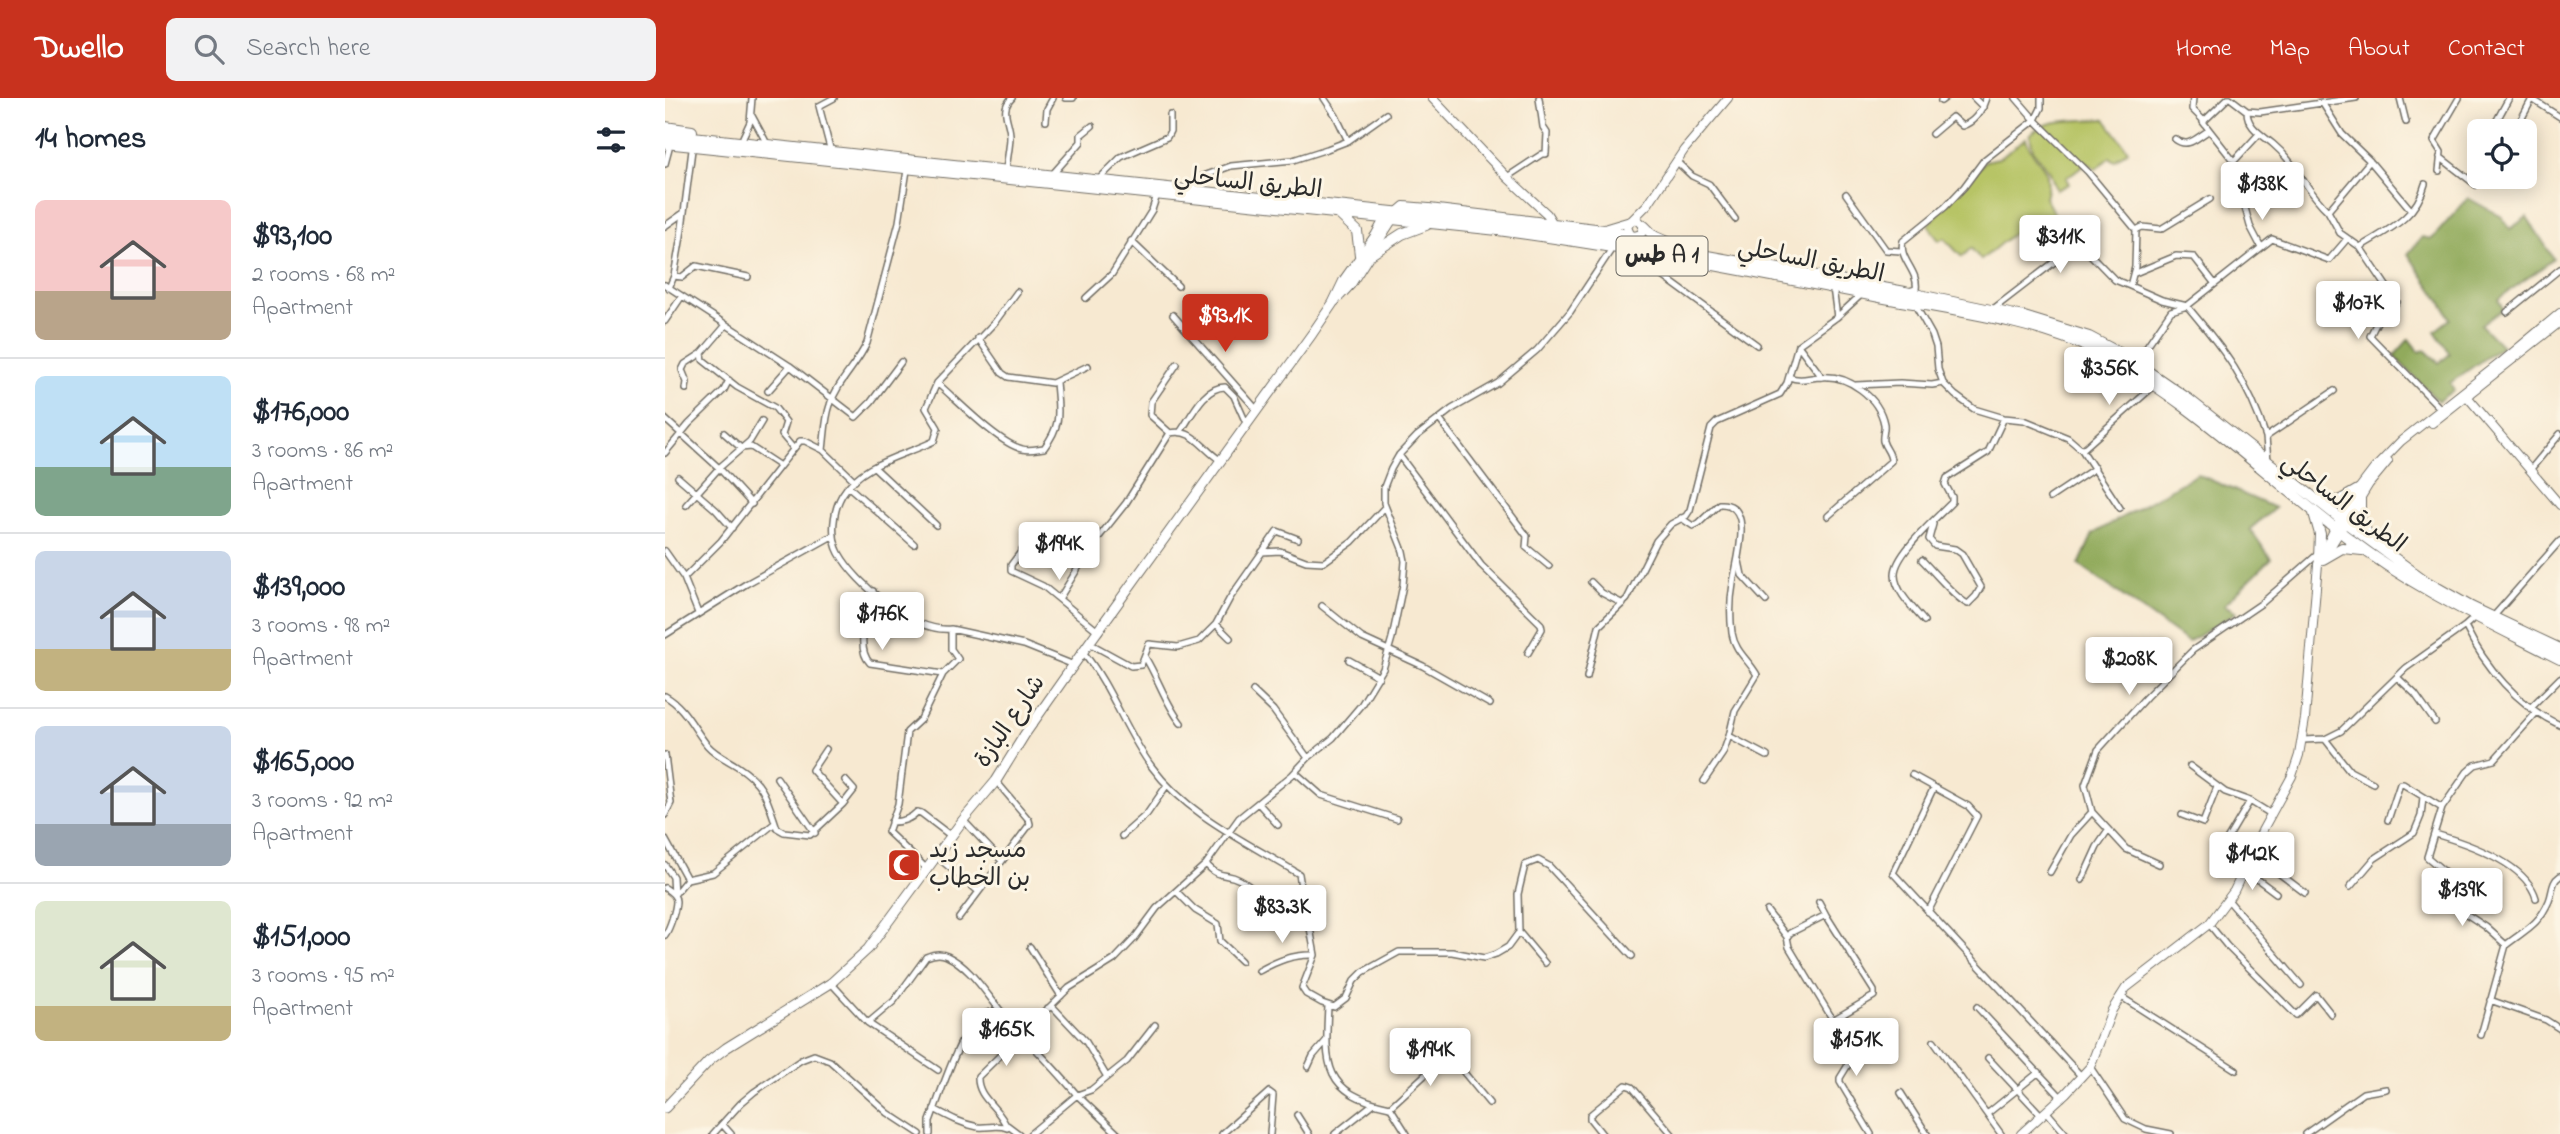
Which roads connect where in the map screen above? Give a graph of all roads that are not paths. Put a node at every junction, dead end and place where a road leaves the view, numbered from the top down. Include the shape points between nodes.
1 (752, 98) edge
2 (834, 98) edge
3 (1012, 98) edge
4 (1053, 98) edge
5 (1066, 98) edge
6 (1073, 98) edge
7 (1324, 98) edge
8 (1432, 98) edge
9 (1539, 98) edge
10 (1728, 98) edge
11 (1974, 98) edge
12 (1986, 98) edge
13 (2016, 98) edge
14 (2041, 98) edge
15 (2193, 98) edge
16 (2229, 98) edge
17 (2356, 98) edge
18 (2400, 98) edge
19 (2459, 98) edge
20 (2509, 98) edge
21 (2546, 98) edge
22 (2530, 99) edge
23 (2320, 102) edge
24 (2543, 105) junction
25 (1983, 107) junction
26 (2247, 111) junction
27 (1386, 114) dead end
28 (1170, 115) dead end
29 (752, 116) junction
30 (2560, 117) edge
31 (2498, 119) edge
32 (2521, 119) edge
33 (2035, 120) junction
34 (2203, 120) junction
35 (1046, 121) dead end
36 (2406, 122) dead end
37 (1092, 126) dead end
38 (665, 127) edge
39 (2208, 131) junction
40 (665, 134) edge
41 (1932, 134) dead end
42 (2259, 134) junction
43 (743, 137) junction
44 (2175, 139) dead end
45 (765, 140) junction
46 (1348, 141) junction
47 (781, 146) junction
48 (666, 147) edge
49 (705, 148) junction
50 (692, 150) junction
51 (831, 152) junction
52 (2440, 157) junction
53 (1676, 161) junction
54 (2370, 161) junction
55 (665, 164) edge
56 (907, 170) junction
57 (1006, 171) junction
58 (2439, 172) dead end
59 (1507, 177) junction
60 (1050, 179) junction
61 (2467, 179) edge
62 (1097, 181) junction
63 (2425, 184) dead end
64 (1109, 187) junction
65 (1191, 190) junction
66 (1846, 194) dead end
67 (1157, 195) junction
68 (2210, 199) dead end
69 (1648, 204) junction
70 (2244, 204) dead end
71 (1539, 208) junction
72 (2411, 210) junction
73 (2328, 211) junction
74 (682, 214) junction
75 (1338, 214) junction
76 (1391, 215) junction
77 (1735, 219) dead end
78 (1535, 220) junction
79 (1631, 220) junction
80 (1552, 222) junction
81 (1430, 224) junction
82 (1644, 225) junction
83 (665, 226) edge
84 (1605, 229) junction
85 (2065, 230) dead end
86 (2136, 230) junction
87 (1631, 235) junction
88 (2347, 239) junction
89 (1131, 241) junction
90 (2079, 243) junction
91 (1613, 247) junction
92 (2261, 247) junction
93 (2360, 247) junction
94 (1636, 251) junction
95 (1901, 251) junction
96 (1695, 253) junction
97 (1366, 255) junction
98 (2560, 269) edge
99 (2134, 273) junction
100 (674, 276) junction
101 (748, 277) dead end
102 (2215, 284) junction
103 (1178, 286) dead end
104 (2130, 286) junction
105 (667, 287) edge
106 (1833, 288) junction
107 (1017, 292) dead end
108 (1905, 292) junction
109 (1863, 293) junction
110 (682, 296) junction
111 (1086, 298) dead end
112 (1914, 303) junction
113 (2187, 306) junction
114 (1992, 310) junction
115 (2507, 312) dead end
116 (2560, 313) edge
117 (1173, 315) dead end
118 (1837, 317) junction
119 (665, 321) edge
120 (2560, 323) edge
121 (726, 325) junction
122 (978, 338) junction
123 (1757, 345) dead end
124 (1798, 345) junction
125 (702, 353) junction
126 (901, 362) dead end
127 (2136, 362) junction
128 (1177, 365) dead end
129 (790, 366) junction
130 (1088, 366) dead end
131 (1789, 377) junction
132 (1822, 377) junction
133 (729, 380) junction
134 (1056, 382) junction
135 (937, 383) junction
136 (1943, 383) junction
137 (1855, 385) junction
138 (2155, 385) junction
139 (2478, 388) junction
140 (686, 389) dead end
141 (768, 391) dead end
142 (2334, 391) dead end
143 (2464, 397) junction
144 (833, 398) junction
145 (2475, 405) junction
146 (2441, 409) junction
147 (1257, 410) junction
148 (2004, 418) junction
149 (665, 419) edge
150 (1439, 419) junction
151 (762, 421) dead end
152 (1247, 425) junction
153 (1181, 430) junction
154 (725, 433) dead end
155 (1170, 433) junction
156 (2560, 434) edge
157 (681, 435) junction
158 (2266, 437) junction
159 (741, 448) junction
160 (793, 448) junction
161 (823, 450) junction
162 (2082, 450) junction
163 (665, 453) edge
164 (1399, 455) junction
165 (1220, 460) junction
166 (2268, 461) junction
167 (780, 466) junction
168 (874, 467) junction
169 (719, 468) junction
170 (2095, 468) junction
171 (2531, 470) junction
172 (678, 478) dead end
173 (855, 481) junction
174 (849, 487) junction
175 (697, 493) junction
176 (2359, 494) junction
177 (2311, 496) junction
178 (2050, 498) dead end
179 (752, 504) junction
180 (686, 505) dead end
181 (2560, 505) edge
182 (1384, 508) junction
183 (2120, 508) dead end
184 (2312, 510) junction
185 (1828, 516) dead end
186 (1681, 519) junction
187 (1934, 521) junction
188 (936, 525) dead end
189 (2340, 525) junction
190 (732, 528) junction
191 (834, 536) junction
192 (1033, 536) dead end
193 (1298, 539) dead end
194 (2560, 541) edge
195 (914, 544) dead end
196 (2372, 549) junction
197 (665, 551) edge
198 (1262, 552) junction
199 (2321, 556) junction
200 (1738, 558) junction
201 (1922, 560) dead end
202 (1549, 566) dead end
203 (684, 578) junction
204 (1591, 582) dead end
205 (873, 591) junction
206 (1059, 599) junction
207 (1766, 601) dead end
208 (1623, 604) junction
209 (1322, 606) dead end
210 (698, 613) junction
211 (2475, 617) junction
212 (2493, 617) junction
213 (1924, 621) dead end
214 (1216, 624) junction
215 (2465, 626) junction
216 (951, 629) junction
217 (1099, 632) junction
218 (665, 635) edge
219 (1230, 638) dead end
220 (1089, 643) junction
221 (2560, 649) edge
222 (1388, 651) junction
223 (1083, 652) junction
224 (1528, 653) dead end
225 (1145, 657) junction
226 (2560, 659) edge
227 (1349, 660) dead end
228 (1074, 665) junction
229 (943, 674) junction
230 (1379, 677) junction
231 (1587, 677) dead end
232 (2397, 677) junction
233 (2560, 678) edge
234 (1253, 691) dead end
235 (665, 696) edge
236 (1490, 704) dead end
237 (2530, 708) junction
238 (2536, 713) junction
239 (2435, 722) dead end
240 (1181, 723) dead end
241 (2560, 725) edge
242 (1729, 736) junction
243 (2325, 739) junction
244 (2303, 740) junction
245 (826, 749) dead end
246 (665, 755) edge
247 (1767, 756) dead end
248 (1308, 758) junction
249 (2190, 766) dead end
250 (1295, 772) junction
251 (1912, 775) dead end
252 (777, 778) dead end
253 (845, 780) dead end
254 (996, 781) junction
255 (1704, 781) dead end
256 (2373, 783) dead end
257 (1167, 785) junction
258 (1934, 787) junction
259 (2217, 787) junction
260 (2423, 797) junction
261 (2250, 801) junction
262 (1258, 803) junction
263 (843, 804) junction
264 (2442, 808) junction
265 (2092, 813) junction
266 (2271, 814) junction
267 (665, 815) edge
268 (2182, 816) dead end
269 (1397, 819) dead end
270 (963, 820) junction
271 (2388, 820) dead end
272 (891, 822) junction
273 (775, 823) junction
274 (1278, 825) dead end
275 (1228, 831) junction
276 (2108, 831) junction
277 (815, 833) junction
278 (2435, 834) junction
279 (951, 836) junction
280 (1122, 836) dead end
281 (665, 839) edge
282 (2252, 853) junction
283 (936, 856) junction
284 (2215, 860) dead end
285 (1002, 861) junction
286 (1206, 864) junction
287 (2159, 864) dead end
288 (665, 865) edge
289 (927, 869) junction
290 (2245, 870) junction
291 (2050, 872) dead end
292 (2560, 876) edge
293 (687, 879) junction
294 (2082, 880) dead end
295 (2350, 887) dead end
296 (665, 888) edge
297 (978, 891) junction
298 (1177, 891) junction
299 (2276, 893) dead end
300 (2305, 893) dead end
301 (674, 895) junction
302 (2536, 898) dead end
303 (2229, 901) junction
304 (1819, 902) dead end
305 (1767, 911) dead end
306 (1928, 912) junction
307 (1284, 915) dead end
308 (1826, 915) junction
309 (959, 918) dead end
310 (2209, 924) junction
311 (1519, 932) junction
312 (665, 934) edge
313 (1787, 937) junction
314 (2506, 945) junction
315 (1030, 947) dead end
316 (1315, 955) junction
317 (1632, 956) dead end
318 (1241, 961) dead end
319 (1545, 962) dead end
320 (1259, 971) dead end
321 (831, 983) junction
322 (2301, 985) dead end
323 (1061, 996) junction
324 (2120, 996) junction
325 (2490, 1000) junction
326 (1328, 1006) junction
327 (1977, 1007) dead end
328 (1048, 1008) junction
329 (1001, 1012) junction
330 (2331, 1014) dead end
331 (1833, 1020) junction
332 (869, 1023) junction
333 (1155, 1025) dead end
334 (2560, 1029) edge
335 (1023, 1034) junction
336 (2481, 1035) dead end
337 (1326, 1041) junction
338 (1934, 1041) dead end
339 (1988, 1058) dead end
340 (1308, 1067) dead end
341 (2090, 1067) junction
342 (938, 1070) dead end
343 (2236, 1070) dead end
344 (2039, 1072) junction
345 (1107, 1077) junction
346 (2082, 1077) junction
347 (2017, 1089) junction
348 (2386, 1089) dead end
349 (1901, 1093) dead end
350 (1077, 1095) junction
351 (2061, 1098) junction
352 (1489, 1103) dead end
353 (1373, 1104) junction
354 (1389, 1107) junction
355 (665, 1108) edge
356 (934, 1109) junction
357 (1987, 1114) junction
358 (2044, 1114) junction
359 (1297, 1115) dead end
360 (722, 1124) junction
361 (1007, 1128) junction
362 (1669, 1131) edge
363 (2145, 1131) edge
364 (713, 1134) edge
365 (731, 1134) edge
366 (920, 1134) edge
367 (930, 1134) edge
368 (1019, 1134) edge
369 (1030, 1134) edge
370 (1118, 1134) edge
371 (1222, 1134) edge
372 (1270, 1134) edge
373 (1309, 1134) edge
374 (1335, 1134) edge
375 (1407, 1134) edge
376 (1602, 1134) edge
377 (1661, 1134) edge
378 (1871, 1134) edge
379 (1927, 1134) edge
380 (2001, 1134) edge
381 (2021, 1134) edge
382 (2066, 1134) edge
383 (2171, 1134) edge
384 (2305, 1134) edge

1 - 29 street
2 - 51 street via 820,103 819,108
3 - 57 street via 1005,110 1010,136
4 - 35 street
5 - 6 street
7 - 46 street
8 - 59 street
9 - 59 street via 1547,133 1546,155
10 - 53 street
11 - 25 street
12 - 25 street
13 - 33 street
14 - 33 street
15 - 34 street via 2192,109
16 - 26 street
16 - 34 street
17 - 23 street
18 - 36 street
19 - 52 street via 2434,141
20 - 31 street
21 - 24 street
22 - 24 street
22 - 32 street
23 - 26 street
23 - 54 street via 2342,134
24 - 30 street
25 - 41 street via 1966,125 1952,117
26 - 42 street
27 - 46 street
28 - 62 street via 1167,137 1121,157
29 - 43 street
29 - 45 street
33 - 86 street via 2088,172
33 - 95 street via 1984,160 1945,207 1903,241
34 - 39 street
37 - 60 street
38 - 43 highway
39 - 42 street via 2233,160
39 - 44 street via 2187,144
40 - 47 highway, الطريق الساحلي / طس A 1
42 - 73 street via 2285,156
43 - 45 highway
45 - 47 highway
46 - 65 street via 1293,160 1222,169 1198,178
47 - 51 highway, الطريق الساحلي / طس A 1
48 - 49 highway, الطريق الساحلي / طس A 1
48 - 50 highway
48 - 55 street
49 - 50 highway
49 - 56 highway, الطريق الساحلي / طس A 1
50 - 74 street
51 - 57 highway, الطريق الساحلي / طس A 1
52 - 58 street
52 - 61 street
53 - 69 street
53 - 77 street via 1709,184
54 - 72 street
54 - 73 street
56 - 60 highway, الطريق الساحلي / طس A 1
56 - 144 street via 899,222 867,343
57 - 60 highway, الطريق الساحلي / طس A 1
59 - 71 street
60 - 62 highway, الطريق الساحلي / طس A 1
60 - 64 highway, الطريق الساحلي / طس A 1
62 - 64 highway, الطريق الساحلي / طس A 1
63 - 72 street
64 - 65 highway, الطريق الساحلي / طس A 1
64 - 67 highway, الطريق الساحلي / طس A 1
65 - 76 highway, الطريق الساحلي / طس A 1
66 - 95 street via 1886,250
67 - 75 highway, الطريق الساحلي / طس A 1
67 - 89 street
68 - 86 street via 2161,229
69 - 79 street
69 - 82 street
70 - 92 street
71 - 78 street
71 - 80 street
72 - 93 street via 2397,226
73 - 88 street
74 - 83 street
74 - 100 street
75 - 76 highway, الطريق الساحلي / طس A 1
75 - 97 highway via 1357,231
76 - 78 street via 1404,206
76 - 81 highway, الطريق الساحلي / طس A 1
76 - 96 highway, الطريق الساحلي / طس A 1 via 1594,234
76 - 97 main road, شارع البازة
78 - 80 street
79 - 82 street
79 - 84 street
79 - 87 street via 1627,227
80 - 84 street
81 - 91 highway, الطريق الساحلي / طس A 1
81 - 97 highway
82 - 87 street via 1641,234
82 - 96 highway via 1657,238
84 - 87 street
85 - 90 street
86 - 99 street
88 - 92 street via 2329,260 2275,238
88 - 93 street
89 - 103 street
89 - 111 street via 1112,274
90 - 104 street via 2115,280
90 - 114 street
91 - 94 highway, الطريق الساحلي / طس A 1
91 - 150 street via 1570,312 1537,350 1498,383
92 - 102 street
93 - 146 street via 2397,302 2379,318 2371,336
94 - 106 highway, الطريق الساحلي / طس A 1
94 - 123 street
95 - 108 street via 1917,282 1916,289
96 - 108 highway, الطريق الساحلي / طس A 1
97 - 147 main road, شارع البازة via 1350,285
98 - 115 street
99 - 102 street via 2172,257 2194,257
99 - 104 street
100 - 101 street via 682,277 692,267 701,266
100 - 105 street
102 - 113 street
104 - 113 street
105 - 110 street
106 - 109 highway, الطريق الساحلي / طس A 1
106 - 118 street
107 - 122 street
108 - 114 highway, الطريق الساحلي / طس A 1
109 - 112 highway, الطريق الساحلي / طس A 1
109 - 118 street
110 - 119 street
110 - 121 street
112 - 136 street via 1932,335
112 - 138 highway, الطريق الساحلي / طس A 1 via 2059,336 2093,349
113 - 127 street via 2171,311
113 - 158 street via 2235,366 2256,405
114 - 127 highway, الطريق الساحلي / طس A 1 via 2080,334
116 - 143 street
117 - 147 street
118 - 124 street
120 - 139 street
121 - 125 street
121 - 129 street
122 - 134 street via 1008,377
122 - 135 street
124 - 131 street
124 - 132 street
125 - 133 street via 703,360
125 - 140 street via 685,364
126 - 144 street via 859,416
127 - 166 highway, الطريق الساحلي / طس A 1
128 - 155 street via 1149,409 1154,421
129 - 141 street
129 - 144 street
130 - 134 street
131 - 132 street
131 - 186 street via 1780,394 1711,428 1690,510
132 - 137 street
133 - 157 street
133 - 160 street via 780,413 786,422 782,435
134 - 135 street via 1055,434 1044,448 1032,450 1008,443
135 - 168 street via 926,408 938,428 934,441
136 - 137 street
136 - 148 street via 1974,409
137 - 185 street via 1879,412 1884,445 1892,458
138 - 162 street
138 - 184 highway, الطريق الساحلي / طس A 1
139 - 143 street
139 - 145 street
142 - 158 street
143 - 145 street
143 - 146 street
143 - 176 street via 2395,454
144 - 161 street
145 - 171 street
146 - 176 street via 2392,450
147 - 152 main road, شارع البازة
148 - 162 street via 2024,420
148 - 187 street via 1988,452 1947,478 1952,502
149 - 157 street
150 - 164 street
150 - 202 street via 1527,536 1526,547
151 - 159 street
152 - 153 street via 1234,396 1225,387 1216,387
152 - 165 main road, شارع البازة
153 - 155 street
153 - 165 street
154 - 159 street
155 - 206 street
156 - 171 street
157 - 163 street
157 - 169 street
158 - 166 street
159 - 167 street via 751,447
159 - 169 street
160 - 161 street via 802,440
160 - 167 street
161 - 173 street
162 - 170 street
164 - 182 street via 1384,487
164 - 224 street via 1481,565 1541,624
165 - 217 main road, شارع البازة
166 - 177 highway, الطريق الساحلي / طس A 1
167 - 179 street
168 - 173 street
168 - 188 street
169 - 175 street
169 - 179 street
170 - 178 street
170 - 183 street
171 - 181 street
172 - 175 street
173 - 174 street
174 - 191 street via 835,512
174 - 195 street
175 - 180 street
175 - 190 street
176 - 177 highway via 2339,501
176 - 189 street
176 - 196 highway via 2362,523
177 - 189 highway, الطريق الساحلي / طس A 1
179 - 190 street
182 - 198 street via 1352,542 1324,562 1280,551
182 - 222 street via 1405,561
184 - 189 highway, الطريق الساحلي / طس A 1
184 - 199 highway
186 - 200 street via 1693,526 1719,504 1731,507 1741,526
186 - 208 street via 1671,524 1651,549
187 - 201 street via 1929,539 1935,546 1962,554 1981,586 1976,596 1968,604 1960,601
187 - 213 street via 1899,559 1894,576
189 - 196 highway, الطريق الساحلي / طس A 1
189 - 199 street
190 - 203 street
191 - 205 street via 839,553
191 - 210 street
192 - 206 street via 1010,569
193 - 198 street via 1277,531
194 - 212 street
196 - 199 highway via 2342,548
196 - 211 highway, الطريق الساحلي / طس A 1 via 2424,589
196 - 212 highway, الطريق الساحلي / طس A 1
197 - 203 street
198 - 214 street
199 - 244 street
199 - 265 street via 2193,650 2109,737 2098,750 2085,785
200 - 207 street via 1742,575
200 - 242 street via 1732,586 1732,634 1739,653 1757,675 1735,711
203 - 210 street
204 - 208 street
205 - 216 street via 918,623
205 - 229 street via 862,646 866,659
206 - 217 street
208 - 231 street via 1599,626
209 - 222 street via 1362,638
210 - 218 street
211 - 215 street
211 - 226 highway, الطريق الساحلي / طس A 1
212 - 221 highway, الطريق الساحلي / طس A 1
214 - 219 street
214 - 225 street via 1188,646 1149,644
215 - 232 street
215 - 237 street via 2501,680
216 - 228 street via 1024,645
216 - 229 street via 951,649 958,659
217 - 220 main road, شارع البازة
220 - 223 main road, شارع البازة
220 - 225 street via 1131,666 1141,665
222 - 230 street
222 - 236 street
223 - 228 main road, شارع البازة
223 - 257 street
225 - 240 street
227 - 230 street
228 - 254 main road, شارع البازة
229 - 272 street via 921,719 907,732 898,804
230 - 248 street via 1353,716
232 - 239 street
232 - 243 street via 2341,731
233 - 237 street
234 - 248 street
235 - 273 street via 717,755 741,768 763,790
237 - 238 street
238 - 241 street
238 - 264 street via 2500,756 2473,766 2459,780
242 - 247 street
242 - 255 street
243 - 244 street
243 - 256 street via 2350,771
244 - 266 street via 2292,776
245 - 263 street via 812,770
246 - 267 street via 671,803
248 - 250 street
249 - 259 street
250 - 262 street
250 - 269 street via 1321,795
251 - 258 street
252 - 277 street
253 - 263 street via 855,790
254 - 270 main road, شارع البازة
254 - 285 street via 1030,824
257 - 275 street
257 - 280 street via 1147,814
258 - 306 street via 1893,870
258 - 306 street via 1977,816
259 - 261 street
259 - 268 street via 2203,822
260 - 264 street
260 - 271 street via 2400,784
260 - 295 street via 2414,832 2374,859
261 - 266 street
261 - 284 street
262 - 274 street
262 - 275 street
263 - 277 street
264 - 278 street
265 - 276 street
265 - 291 street via 2071,835
266 - 282 street
270 - 279 main road, شارع البازة
270 - 285 street
272 - 279 street via 901,822 917,812 926,814
272 - 289 street via 888,832
273 - 277 street via 784,832
273 - 293 street via 713,873
275 - 286 street
275 - 316 street via 1299,874
276 - 287 street via 2126,849
276 - 294 street
278 - 302 street via 2507,863
278 - 314 street via 2427,857 2458,883 2453,906
279 - 283 main road, شارع البازة
281 - 293 street
282 - 290 street
282 - 300 street
283 - 289 main road, شارع البازة
283 - 297 street
285 - 297 street
286 - 298 street
286 - 307 street via 1220,876 1241,880
288 - 301 street via 673,877
289 - 321 main road, شارع البازة via 868,949
290 - 299 street
290 - 303 street
292 - 314 street via 2538,921
293 - 301 street
296 - 301 street
297 - 309 street
298 - 318 street via 1195,910 1218,924 1220,941
298 - 323 street via 1114,960
301 - 312 street via 676,903
303 - 310 street
303 - 322 street
304 - 308 street
305 - 313 street
306 - 346 street
308 - 313 street
308 - 331 street via 1874,991 1874,996
310 - 324 street
310 - 330 street via 2296,1015 2316,995
311 - 317 street via 1518,894 1523,872 1525,865 1538,860 1549,866
311 - 319 street
311 - 326 street via 1508,947 1484,958 1452,952 1399,952 1363,972 1341,1004
313 - 331 street
314 - 325 street
315 - 323 street
316 - 320 street via 1282,959
316 - 326 street via 1303,990
321 - 332 street
321 - 355 main road, شارع البازة via 709,1060
323 - 328 street
324 - 341 street
324 - 343 street
325 - 334 street
325 - 336 street
326 - 337 street
327 - 344 street
328 - 335 street
328 - 345 street via 1053,1007 1075,1029
329 - 332 street via 975,979 949,956 937,954 926,957 894,1001
329 - 335 street
329 - 356 street via 983,1014 971,1025
331 - 378 street via 1831,1026 1849,1065 1840,1082
332 - 342 street
333 - 345 street via 1127,1061
335 - 350 street
335 - 361 street via 978,1077 979,1092 1003,1116
337 - 340 street
337 - 353 street via 1333,1077 1350,1093
338 - 357 street
339 - 347 street
341 - 346 street
341 - 363 street via 2121,1115
344 - 347 street
344 - 351 street
345 - 350 street
346 - 351 street
347 - 357 street
347 - 358 street
348 - 384 street via 2363,1093
349 - 379 street
350 - 369 street
350 - 370 street
351 - 358 street
352 - 354 street via 1443,1047 1437,1051 1438,1063
353 - 354 street
353 - 374 street
354 - 375 street
356 - 361 street via 967,1124
356 - 367 street
357 - 380 street
358 - 381 street
358 - 382 street
359 - 373 street
360 - 364 street
360 - 365 street
360 - 366 street via 754,1091 814,1055 830,1061 888,1113
361 - 368 street
362 - 376 street via 1626,1085 1590,1115
362 - 377 street
363 - 383 street
371 - 372 street via 1269,1092 1273,1095

